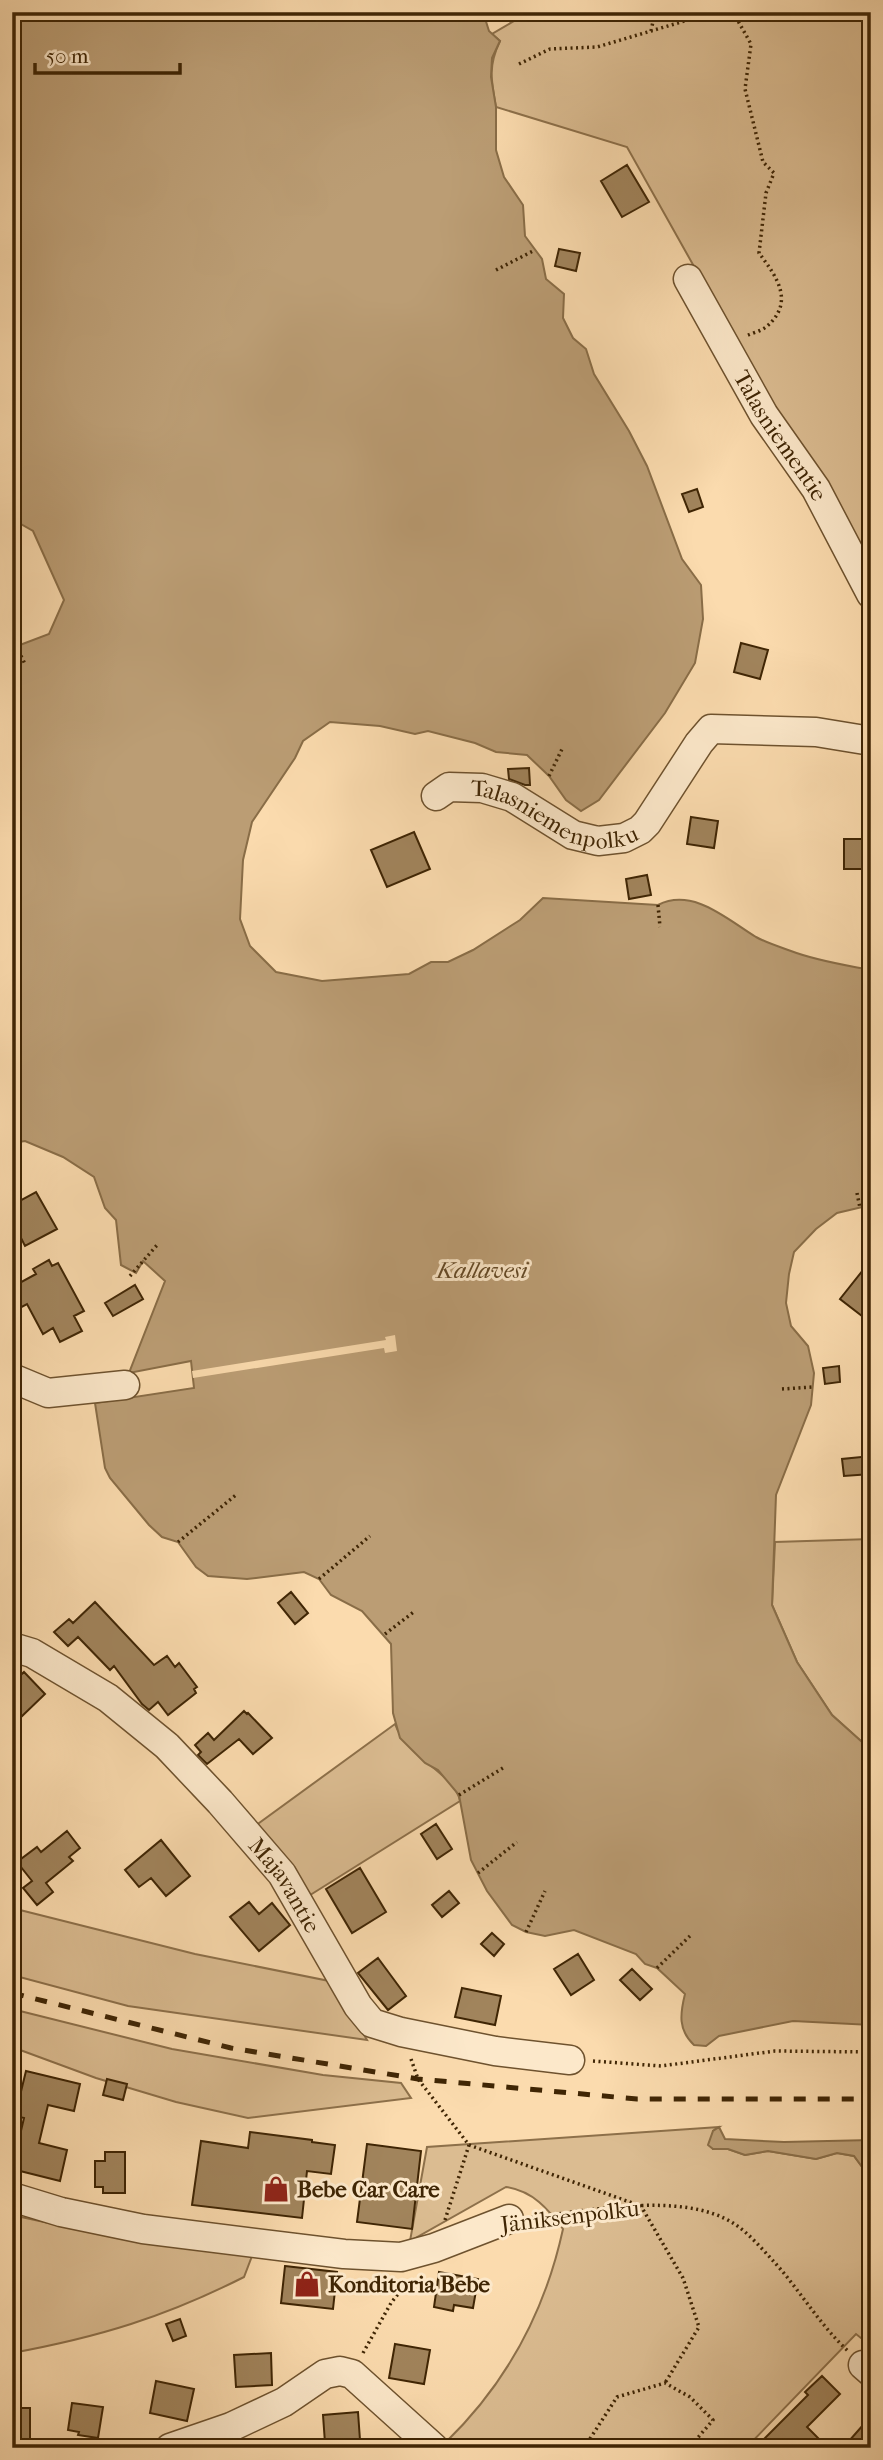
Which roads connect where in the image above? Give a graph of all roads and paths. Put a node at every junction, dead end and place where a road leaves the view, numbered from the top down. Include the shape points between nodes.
1 (655, 12) edge
2 (715, 12) edge
3 (733, 12) edge
4 (651, 31) junction
5 (519, 64) dead end
6 (535, 250) dead end
7 (496, 270) dead end
8 (688, 279) dead end
9 (732, 357) junction
10 (871, 594) edge
11 (16, 646) dead end
12 (25, 664) dead end
13 (871, 741) edge
14 (562, 749) dead end
15 (549, 776) dead end
16 (436, 796) dead end
17 (659, 905) dead end
18 (660, 927) dead end
19 (857, 1193) dead end
20 (859, 1208) dead end
21 (158, 1244) dead end
22 (130, 1276) dead end
23 (12, 1378) edge
24 (125, 1385) dead end
25 (812, 1387) dead end
26 (782, 1389) dead end
27 (236, 1495) dead end
28 (370, 1536) dead end
29 (177, 1542) dead end
30 (319, 1579) dead end
31 (415, 1611) dead end
32 (385, 1634) dead end
33 (12, 1647) edge
34 (503, 1768) dead end
35 (459, 1795) dead end
36 (517, 1842) dead end
37 (478, 1874) dead end
38 (545, 1891) dead end
39 (526, 1932) dead end
40 (691, 1935) dead end
41 (657, 1968) dead end
42 (401, 2032) junction
43 (871, 2052) edge
44 (570, 2060) joint
45 (12, 2197) edge
46 (641, 2206) junction
47 (509, 2219) joint
48 (867, 2368) edge
49 (665, 2383) junction
50 (170, 2448) edge
51 (434, 2448) edge
52 (584, 2448) edge
53 (689, 2448) edge

1 - 4 path
2 - 4 path
3 - 9 path via 751,44 745,89 762,162 774,173 766,193 759,253 780,282 781,302 775,317 743,337
4 - 5 path via 597,47 551,49
6 - 7 path
8 - 9 street, Talasniementie
9 - 10 street, Talasniementie via 764,415 816,489
11 - 12 path
13 - 16 street, Talasniemenpolku via 816,732 711,729 647,823 624,838 598,841 573,835 512,797 482,788 449,787
14 - 15 path
17 - 18 path
19 - 20 path
21 - 22 path
23 - 24 street via 48,1393
25 - 26 path
27 - 29 path
28 - 30 path
31 - 32 path
33 - 42 street, Majavantie via 32,1653 108,1698 167,1746 282,1874 358,2006 372,2023
34 - 35 path
36 - 37 path
38 - 39 path
40 - 41 path
42 - 44 street, Majavantie
42 - 46 path via 418,2079 469,2145
43 - 44 path via 775,2051 661,2066
45 - 47 street, Jäniksenpolku via 143,2229 401,2257
46 - 47 path, Jäniksenpolku
46 - 48 path, Jäniksenpolku via 695,2209 733,2223 776,2264 830,2334
46 - 49 path via 683,2278 699,2327
49 - 52 path via 617,2397
49 - 53 path via 690,2397 713,2420
50 - 51 street via 232,2427 284,2402 326,2374 340,2371 352,2374

